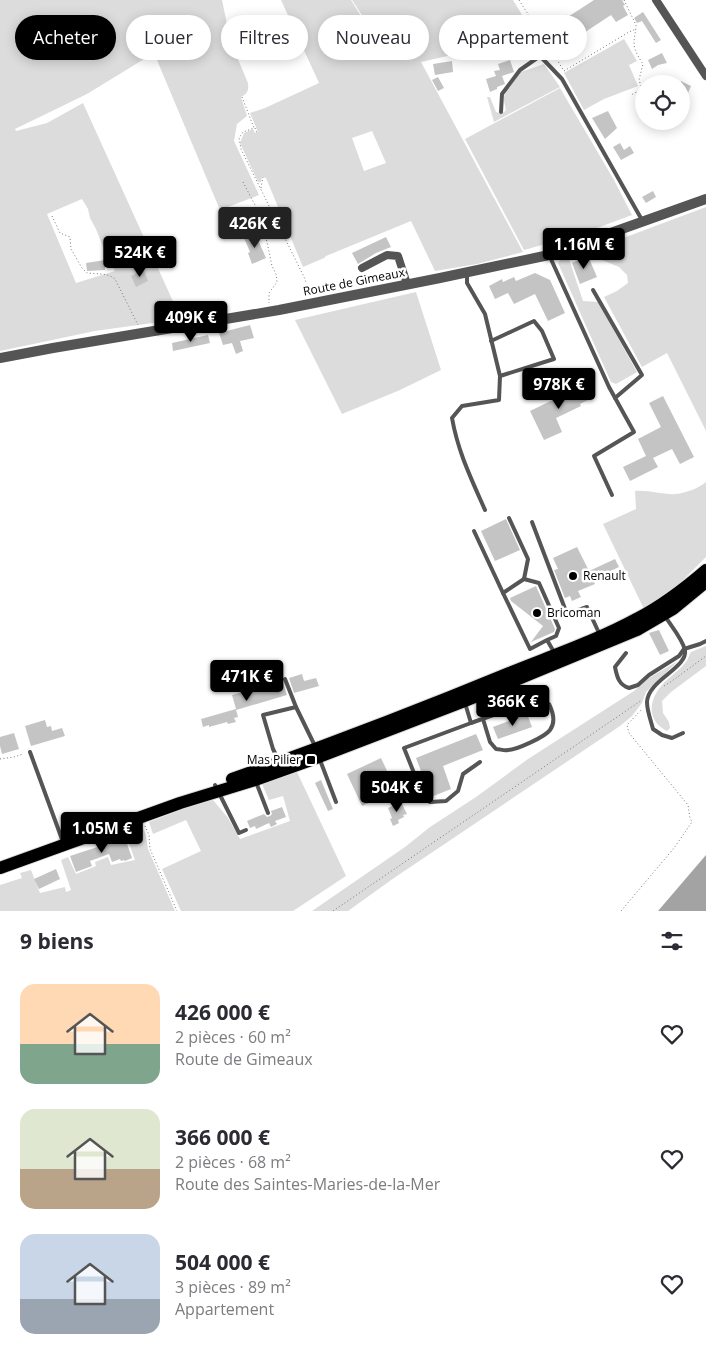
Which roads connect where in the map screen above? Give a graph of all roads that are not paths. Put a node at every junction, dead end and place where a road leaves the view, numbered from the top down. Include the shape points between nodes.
1 (656, 0) edge
2 (706, 76) edge
3 (501, 112) dead end
4 (706, 199) edge
5 (643, 222) junction
6 (549, 254) junction
7 (362, 268) dead end
8 (467, 272) junction
9 (407, 284) junction
10 (593, 290) dead end
11 (491, 341) junction
12 (0, 358) edge
13 (500, 376) junction
14 (615, 398) junction
15 (612, 495) dead end
16 (485, 510) dead end
17 (509, 518) dead end
18 (532, 522) dead end
19 (474, 531) dead end
20 (706, 570) edge
21 (524, 579) junction
22 (706, 582) edge
23 (503, 593) junction
24 (661, 610) junction
25 (546, 640) junction
26 (602, 640) junction
27 (706, 641) edge
28 (684, 649) junction
29 (626, 653) dead end
30 (558, 658) junction
31 (285, 678) dead end
32 (463, 697) junction
33 (296, 707) junction
34 (483, 719) junction
35 (471, 723) junction
36 (683, 733) dead end
37 (30, 752) road end
38 (318, 753) junction
39 (480, 762) dead end
40 (281, 766) junction
41 (253, 776) junction
42 (217, 789) junction
43 (336, 802) dead end
44 (268, 813) dead end
45 (246, 830) dead end
46 (63, 844) junction
47 (0, 868) edge

1 - 2 street
3 - 5 lane via 502,94 520,70 540,56 562,79
4 - 5 street, Route de Gimeaux
5 - 6 street, Route de Gimeaux
6 - 8 street, Route de Gimeaux
6 - 14 lane
7 - 9 street via 388,255 398,256
8 - 9 street, Route de Gimeaux
8 - 11 lane via 467,283 485,314
9 - 12 street, Route de Gimeaux via 270,312
10 - 14 lane via 642,375
11 - 13 lane
11 - 13 lane via 534,321 542,330 554,359
13 - 16 lane via 499,400 462,406 452,418 465,466
14 - 15 lane via 634,432 594,456
17 - 21 lane via 528,559
18 - 26 lane via 566,614 586,607
19 - 23 lane
20 - 24 main road
21 - 23 lane
21 - 25 lane via 539,583 559,628 556,636
22 - 24 main road via 673,609
23 - 25 lane via 530,649
24 - 26 main road via 637,630
24 - 28 lane
25 - 30 lane
26 - 30 main road
27 - 28 lane
28 - 29 lane via 680,656 630,688 623,686 615,667
28 - 36 lane via 684,660 654,686 647,702 653,730 672,738
30 - 32 main road
31 - 33 lane
32 - 35 lane
32 - 38 main road
33 - 38 lane
33 - 40 lane via 263,716
34 - 34 lane via 490,742 496,749 509,751 524,746 549,730 553,712 549,704 530,702
34 - 35 lane
35 - 39 lane via 404,748 424,798 430,802 446,801 458,791 463,774
37 - 46 lane
38 - 40 main road
38 - 43 lane
40 - 41 main road
41 - 42 main road
41 - 44 lane
42 - 45 lane via 239,833
42 - 46 main road
46 - 47 main road

